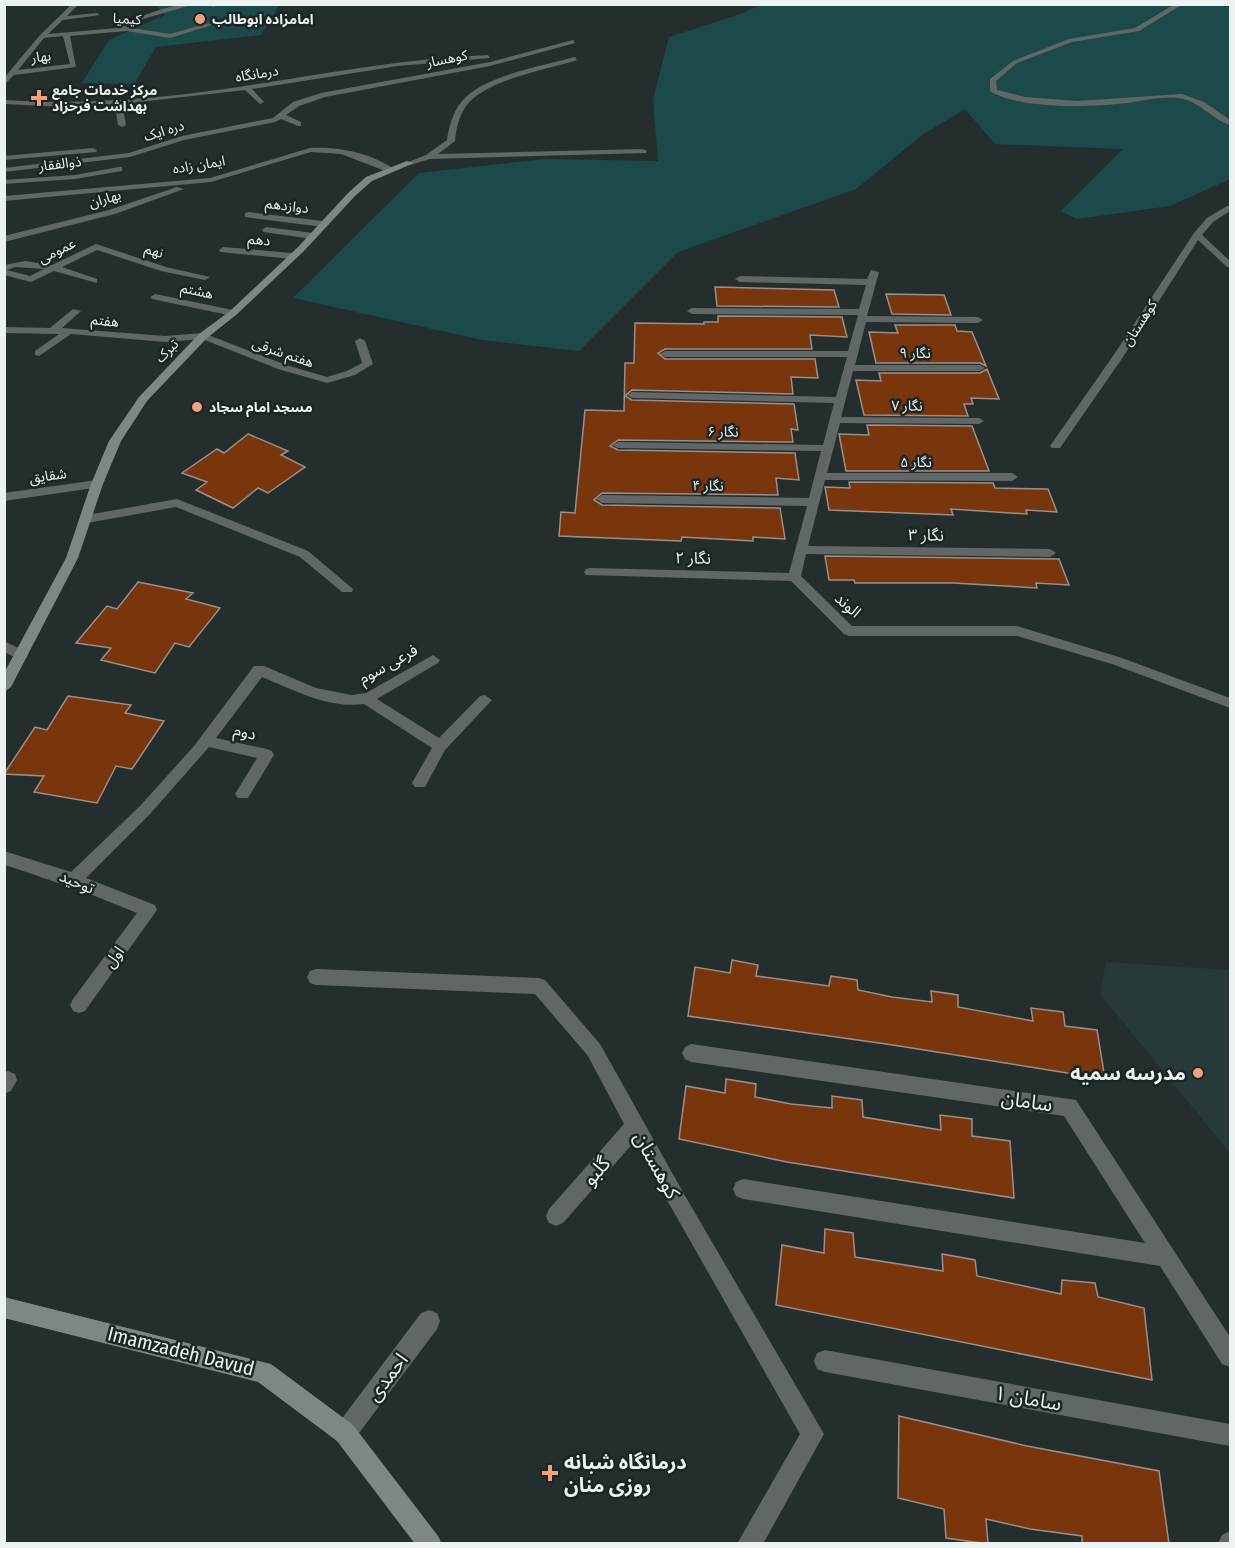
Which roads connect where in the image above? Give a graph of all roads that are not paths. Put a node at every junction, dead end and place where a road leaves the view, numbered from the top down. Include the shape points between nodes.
1 (76, 4) edge
2 (192, 4) edge
3 (1180, 4) edge
4 (70, 10) junction
5 (131, 12) dead end
6 (62, 18) junction
7 (141, 18) junction
8 (209, 25) dead end
9 (114, 29) junction
10 (66, 34) junction
11 (42, 36) junction
12 (573, 42) dead end
13 (512, 59) junction
14 (575, 59) dead end
15 (381, 72) junction
16 (314, 77) junction
17 (8, 78) edge
18 (395, 81) junction
19 (321, 82) dead end
20 (248, 88) junction
21 (326, 91) joint
22 (4, 102) edge
23 (260, 102) dead end
24 (118, 103) junction
25 (282, 116) junction
26 (268, 122) junction
27 (1230, 123) edge
28 (298, 124) dead end
29 (122, 125) dead end
30 (276, 128) dead end
31 (303, 140) dead end
32 (93, 150) dead end
33 (310, 150) junction
34 (643, 151) dead end
35 (429, 156) junction
36 (4, 158) edge
37 (119, 169) dead end
38 (4, 170) edge
39 (391, 170) junction
40 (211, 180) junction
41 (4, 182) edge
42 (4, 199) edge
43 (1230, 208) edge
44 (248, 215) dead end
45 (323, 224) junction
46 (266, 230) dead end
47 (1197, 235) junction
48 (313, 236) junction
49 (4, 239) edge
50 (96, 247) joint
51 (223, 250) dead end
52 (292, 256) junction
53 (1230, 265) edge
54 (54, 268) junction
55 (4, 270) edge
56 (205, 277) dead end
57 (740, 279) dead end
58 (94, 281) dead end
59 (155, 297) dead end
60 (76, 310) dead end
61 (692, 311) dead end
62 (233, 313) junction
63 (862, 316) junction
64 (978, 320) dead end
65 (4, 330) edge
66 (53, 330) junction
67 (69, 331) junction
68 (203, 336) junction
69 (360, 341) dead end
70 (39, 353) dead end
71 (665, 354) dead end
72 (852, 354) junction
73 (849, 368) junction
74 (980, 368) dead end
75 (632, 396) dead end
76 (840, 400) junction
77 (835, 420) junction
78 (979, 421) dead end
79 (618, 445) dead end
80 (1056, 446) dead end
81 (827, 448) junction
82 (820, 476) junction
83 (1012, 477) dead end
84 (97, 484) junction
85 (4, 497) edge
86 (602, 499) dead end
87 (814, 502) junction
88 (87, 519) junction
89 (801, 550) junction
90 (1050, 553) dead end
91 (590, 572) dead end
92 (794, 577) junction
93 (347, 589) dead end
94 (4, 646) edge
95 (21, 655) junction
96 (432, 660) dead end
97 (4, 687) edge
98 (366, 699) junction
99 (484, 700) dead end
100 (1230, 703) edge
101 (206, 741) junction
102 (440, 746) junction
103 (420, 783) dead end
104 (243, 794) dead end
105 (4, 858) edge
106 (72, 882) junction
107 (149, 910) joint
108 (316, 977) dead end
109 (79, 1005) dead end
110 (691, 1053) dead end
111 (635, 1126) junction
112 (743, 1189) dead end
113 (556, 1216) dead end
114 (1167, 1257) junction
115 (6, 1310) edge
116 (429, 1321) dead end
117 (1230, 1356) edge
118 (825, 1361) dead end
119 (345, 1433) junction
120 (1230, 1436) edge
121 (430, 1544) edge
122 (749, 1544) edge

1 - 4 street
2 - 7 street
3 - 27 street via 1137,30 1071,40 1015,62 992,80 994,91 1038,102 1117,102 1180,96 1194,99
4 - 6 street
4 - 6 street via 97,11
5 - 7 street
6 - 11 street
7 - 9 street
8 - 9 street, کیمیا via 170,36
9 - 10 street, کیمیا
10 - 11 street, کیمیا
10 - 17 street, بهار via 74,66
11 - 17 street
12 - 13 street, کوهسار
13 - 15 street, درمانگاه via 470,57
13 - 18 street, کوهسار
14 - 35 street, تبرک via 496,84 467,99 454,124 451,141
15 - 16 street, درمانگاه
15 - 18 street
16 - 19 street
16 - 20 street, درمانگاه
18 - 21 street, کوهسار
20 - 23 street
20 - 24 street, درمانگاه
21 - 25 street, دره ایک via 296,104
22 - 24 street, درمانگاه via 53,106
24 - 29 street
25 - 26 street, دره ایک
25 - 28 street
26 - 30 street
26 - 38 street, دره ایک via 183,138 130,154
31 - 33 street
32 - 36 street
33 - 39 street, ایمان زاده via 341,150
33 - 40 street, ایمان زاده
34 - 35 street
35 - 39 street, تبرک
37 - 41 street, ذوالفقار via 75,177
39 - 45 street, تبرک via 369,179
40 - 42 street, ایمان زاده
40 - 49 street, بهاران via 112,212
43 - 47 street, کوهستان via 1210,220
44 - 45 street, دوازدهم
45 - 48 street, تبرک
46 - 48 street
47 - 53 street
47 - 80 street, کوهستان
48 - 52 street, تبرک
50 - 54 street, عمومی
50 - 56 street, نهم via 164,269
51 - 52 street, دهم
52 - 62 street, تبرک
54 - 55 street via 14,263
54 - 55 street, عمومی via 31,279
54 - 58 street
57 - 63 street via 872,277
59 - 62 street, هشتم
60 - 66 street
61 - 63 street
62 - 68 street, تبرک
63 - 64 street
63 - 72 street
65 - 66 street, هفتم
66 - 67 street, هفتم
67 - 68 street, هفتم via 165,339
67 - 70 street
68 - 69 street, هفتم شرقی via 282,368 327,380 368,364
68 - 84 street, تبرک via 142,399 115,441
71 - 72 street
72 - 73 street
73 - 74 street, نگار ۹
73 - 76 street
75 - 76 street
76 - 77 street
77 - 78 street, نگار ۷
77 - 81 street
79 - 81 street, نگار ۶
81 - 82 street
82 - 83 street, نگار ۵
82 - 87 street
84 - 85 street, شقایق
84 - 88 street, تبرک
86 - 87 street, نگار ۴
87 - 89 street
88 - 93 street via 177,503 304,554
88 - 95 street, تبرک via 72,558
89 - 90 street, نگار ۳
89 - 92 street
91 - 92 street, نگار ۲
92 - 100 street, الوند via 849,632 1017,632 1117,661
94 - 95 street
95 - 97 street, تبرک
96 - 98 street, فرعی سوم
98 - 101 street, فرعی سوم via 337,700 259,670
98 - 102 street
99 - 102 street
101 - 104 street, دوم via 267,755
101 - 106 street via 145,810
102 - 103 street
105 - 106 street, توحید via 44,868
106 - 107 street, توحید
107 - 109 street, اول
108 - 111 street, کوهستان via 539,986 594,1050
110 - 114 street, سامان via 1069,1107
111 - 113 street, گلبو
111 - 122 street, کوهستان via 813,1434
112 - 114 street
114 - 117 street, سامان
115 - 119 street, Imamzadeh Davud via 263,1372
116 - 119 street, احمدی
118 - 120 street, سامان ۱
119 - 121 street, Imamzadeh Davud

